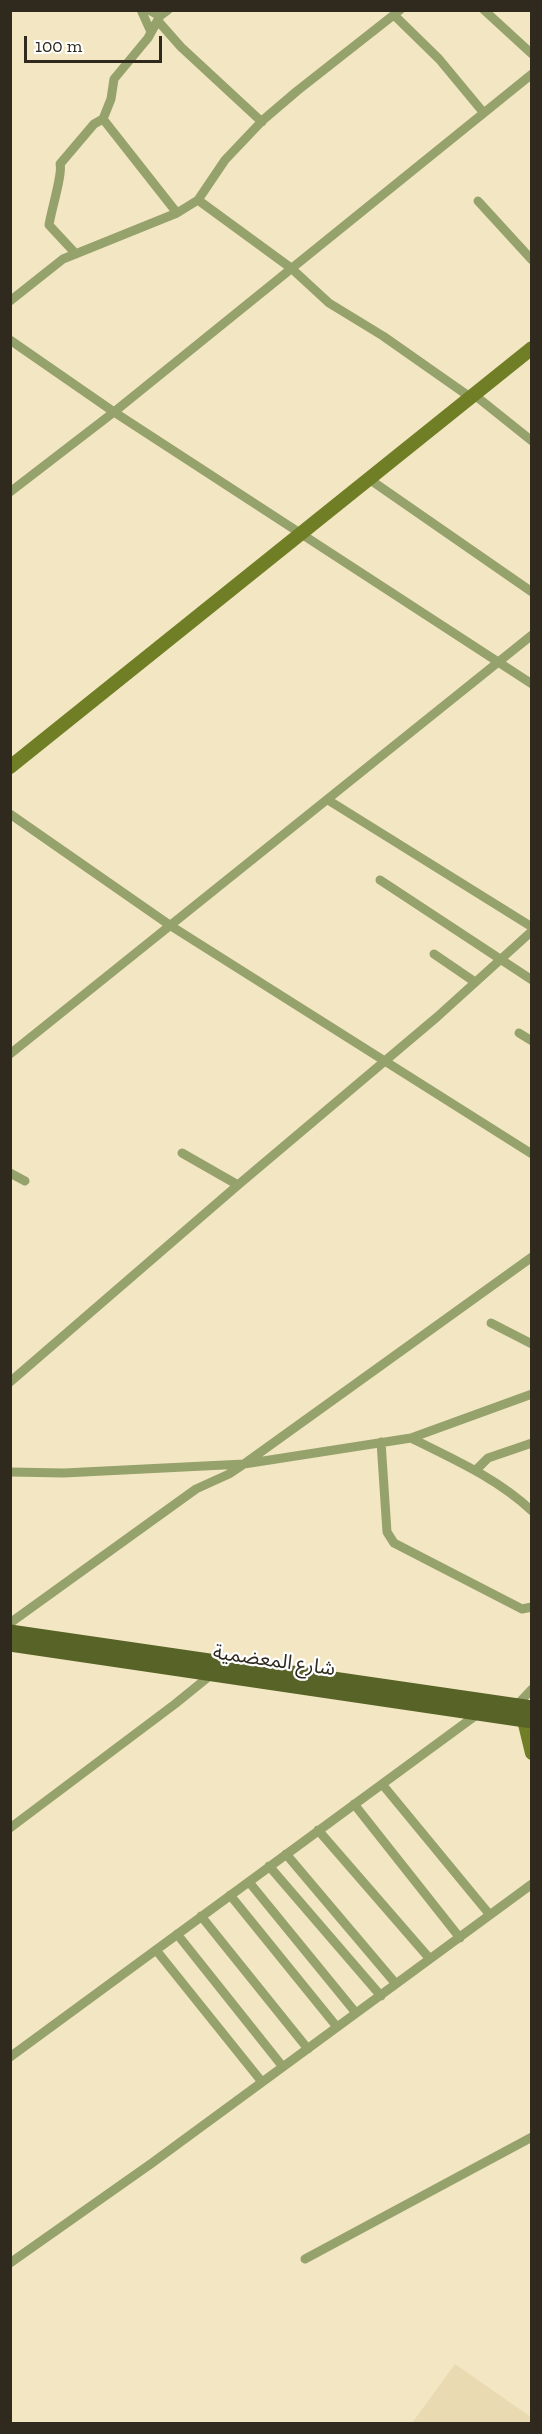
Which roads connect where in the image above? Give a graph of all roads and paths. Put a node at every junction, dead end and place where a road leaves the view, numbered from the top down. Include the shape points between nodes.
1 (141, 10) edge
2 (149, 10) edge
3 (484, 10) edge
4 (397, 13) edge
5 (162, 16) edge
6 (151, 32) junction
7 (531, 54) edge
8 (531, 74) edge
9 (483, 112) junction
10 (103, 119) junction
11 (261, 122) junction
12 (198, 200) junction
13 (478, 201) dead end
14 (177, 213) junction
15 (76, 254) junction
16 (531, 260) edge
17 (291, 268) junction
18 (10, 301) edge
19 (10, 340) edge
20 (531, 348) edge
21 (470, 397) junction
22 (114, 412) junction
23 (531, 441) edge
24 (369, 479) junction
25 (10, 492) edge
26 (300, 533) junction
27 (531, 592) edge
28 (531, 634) edge
29 (499, 663) junction
30 (531, 684) edge
31 (10, 767) edge
32 (328, 800) junction
33 (10, 814) edge
34 (380, 880) dead end
35 (171, 926) junction
36 (531, 927) edge
37 (531, 932) edge
38 (434, 954) dead end
39 (502, 959) junction
40 (531, 980) edge
41 (475, 982) junction
42 (519, 1033) dead end
43 (531, 1041) edge
44 (10, 1054) edge
45 (385, 1061) junction
46 (182, 1153) dead end
47 (531, 1154) edge
48 (10, 1173) edge
49 (25, 1181) dead end
50 (238, 1185) junction
51 (531, 1257) edge
52 (491, 1323) dead end
53 (531, 1344) edge
54 (12, 1378) edge
55 (531, 1394) edge
56 (411, 1438) junction
57 (381, 1443) junction
58 (531, 1443) edge
59 (244, 1464) junction
60 (476, 1470) junction
61 (10, 1472) edge
62 (531, 1511) edge
63 (531, 1606) edge
64 (10, 1623) edge
65 (10, 1632) edge
66 (10, 1644) edge
67 (212, 1674) junction
68 (531, 1689) edge
69 (479, 1713) junction
70 (526, 1714) edge
71 (531, 1753) edge
72 (382, 1784) junction
73 (354, 1804) junction
74 (10, 1828) edge
75 (318, 1830) junction
76 (286, 1854) junction
77 (269, 1866) junction
78 (249, 1882) junction
79 (531, 1884) edge
80 (230, 1895) junction
81 (490, 1915) junction
82 (201, 1916) junction
83 (177, 1934) junction
84 (460, 1938) junction
85 (156, 1950) junction
86 (430, 1959) junction
87 (396, 1983) junction
88 (381, 1996) junction
89 (356, 2013) junction
90 (338, 2027) junction
91 (308, 2049) junction
92 (10, 2057) edge
93 (283, 2067) junction
94 (262, 2082) junction
95 (531, 2137) edge
96 (305, 2259) dead end
97 (10, 2263) edge

1 - 6 street
2 - 5 street
3 - 7 street
4 - 9 street
4 - 11 street
5 - 6 street
5 - 11 street via 181,47
6 - 10 street via 114,80
8 - 9 street
9 - 17 street
10 - 14 street
10 - 15 street via 94,124 60,164 62,170 51,208 49,225
11 - 12 street via 225,160
12 - 14 street
12 - 17 street
13 - 16 street
14 - 15 street
15 - 18 street via 63,259
17 - 21 street via 329,303
17 - 22 street
19 - 22 street
20 - 21 main road
21 - 23 street via 477,397
21 - 24 main road
22 - 25 street
22 - 26 street
24 - 26 main road
24 - 27 street
26 - 29 street
26 - 31 main road
28 - 29 street
29 - 30 street
29 - 32 street
32 - 35 street
32 - 36 street
33 - 35 street
34 - 39 street
35 - 44 street
35 - 45 street
37 - 39 street
38 - 41 street
39 - 40 street
39 - 41 street
41 - 45 street
42 - 43 street
45 - 47 street
45 - 50 street
46 - 50 street
48 - 49 street
50 - 54 street
51 - 59 street
52 - 53 street
55 - 56 street
56 - 57 street
56 - 60 street
57 - 59 street
57 - 63 street via 387,1532 394,1543 522,1609
58 - 60 street via 488,1458
59 - 61 street
59 - 64 street via 196,1489
60 - 62 street
65 - 70 main road, شارع المعضمية
66 - 67 main road, شارع المعضمية
67 - 69 main road, شارع المعضمية
67 - 74 street
68 - 70 street
69 - 70 main road, شارع المعضمية
69 - 72 street
70 - 71 main road
72 - 73 street
72 - 81 street
73 - 75 street
73 - 84 street
75 - 76 street
75 - 86 street
76 - 77 street
76 - 87 street
77 - 78 street
77 - 88 street
78 - 80 street
78 - 89 street
79 - 81 street
80 - 82 street
80 - 90 street
81 - 84 street
82 - 83 street
82 - 91 street
83 - 85 street
83 - 93 street
84 - 86 street
85 - 92 street
85 - 94 street
86 - 87 street
87 - 88 street
88 - 89 street
89 - 90 street
90 - 91 street
91 - 93 street
93 - 94 street
94 - 97 street
95 - 96 street

